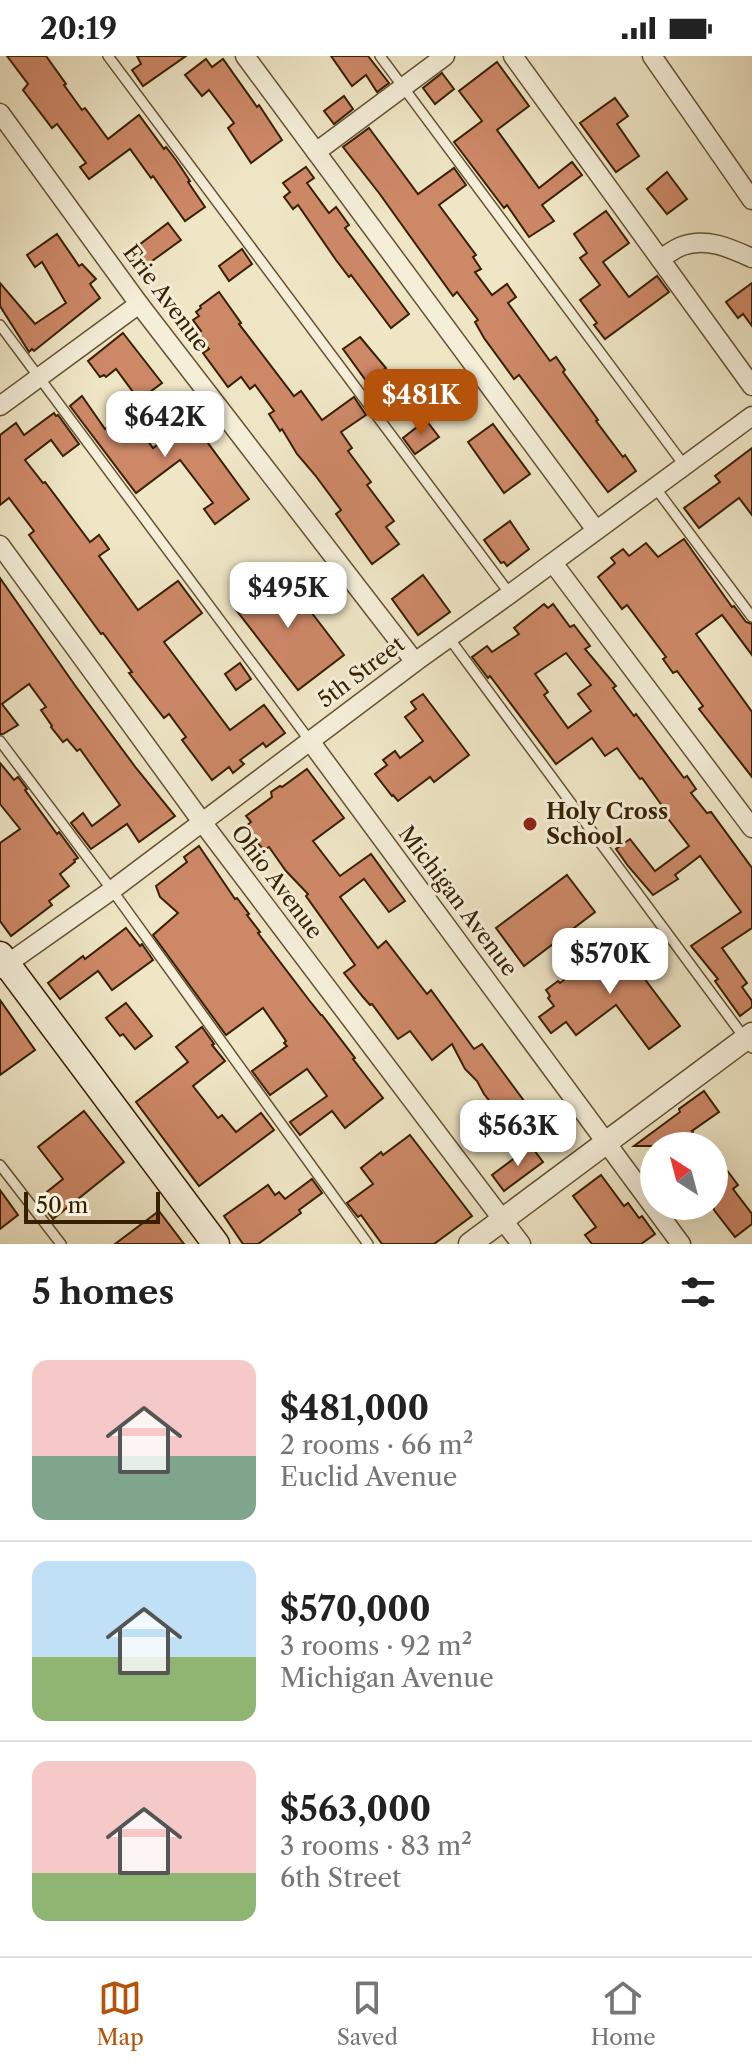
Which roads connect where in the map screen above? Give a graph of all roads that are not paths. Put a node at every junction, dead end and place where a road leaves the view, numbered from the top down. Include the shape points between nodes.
1 (108, 56) edge
2 (245, 56) edge
3 (380, 56) edge
4 (445, 56) edge
5 (513, 56) edge
6 (652, 56) edge
7 (403, 87) junction
8 (0, 113) edge
9 (316, 152) junction
10 (752, 200) edge
11 (752, 258) edge
12 (660, 259) junction
13 (139, 304) junction
14 (0, 325) edge
15 (39, 377) junction
16 (752, 386) edge
17 (0, 406) edge
18 (752, 416) edge
19 (684, 465) junction
20 (654, 486) junction
21 (596, 530) junction
22 (0, 545) edge
23 (553, 563) junction
24 (510, 594) junction
25 (752, 617) edge
26 (449, 638) junction
27 (415, 662) junction
28 (0, 741) edge
29 (310, 741) junction
30 (202, 822) junction
31 (752, 828) edge
32 (112, 890) junction
33 (2, 962) edge
34 (750, 1040) edge
35 (607, 1142) junction
36 (0, 1165) edge
37 (503, 1219) junction
38 (61, 1244) edge
39 (216, 1244) edge
40 (368, 1244) edge
41 (470, 1244) edge
42 (521, 1244) edge
43 (681, 1244) edge

1 - 24 lane
2 - 9 street
3 - 7 lane
4 - 7 street
5 - 12 street
6 - 10 street
7 - 9 street
7 - 19 lane
8 - 13 street, Erie Avenue
9 - 21 street
11 - 12 street via 703,242 682,246
12 - 16 street
13 - 15 street
13 - 27 street, Erie Avenue
14 - 15 lane
15 - 17 street
15 - 29 lane
18 - 19 street, 5th Street
19 - 20 street, 5th Street
20 - 21 street, 5th Street
20 - 25 lane
21 - 23 street, 5th Street
22 - 30 street, Ohio Avenue
23 - 24 street, 5th Street
23 - 31 street
24 - 26 street, 5th Street
26 - 27 street, 5th Street
26 - 34 lane
27 - 29 street, 5th Street
28 - 32 lane
29 - 30 street, 5th Street
29 - 35 street, Michigan Avenue
30 - 32 street, 5th Street
30 - 37 street, Ohio Avenue
32 - 33 street, 5th Street
32 - 40 lane
33 - 39 main road
34 - 35 street
35 - 37 street
35 - 43 street, Michigan Avenue
36 - 38 lane
37 - 41 street
37 - 42 street, Ohio Avenue

